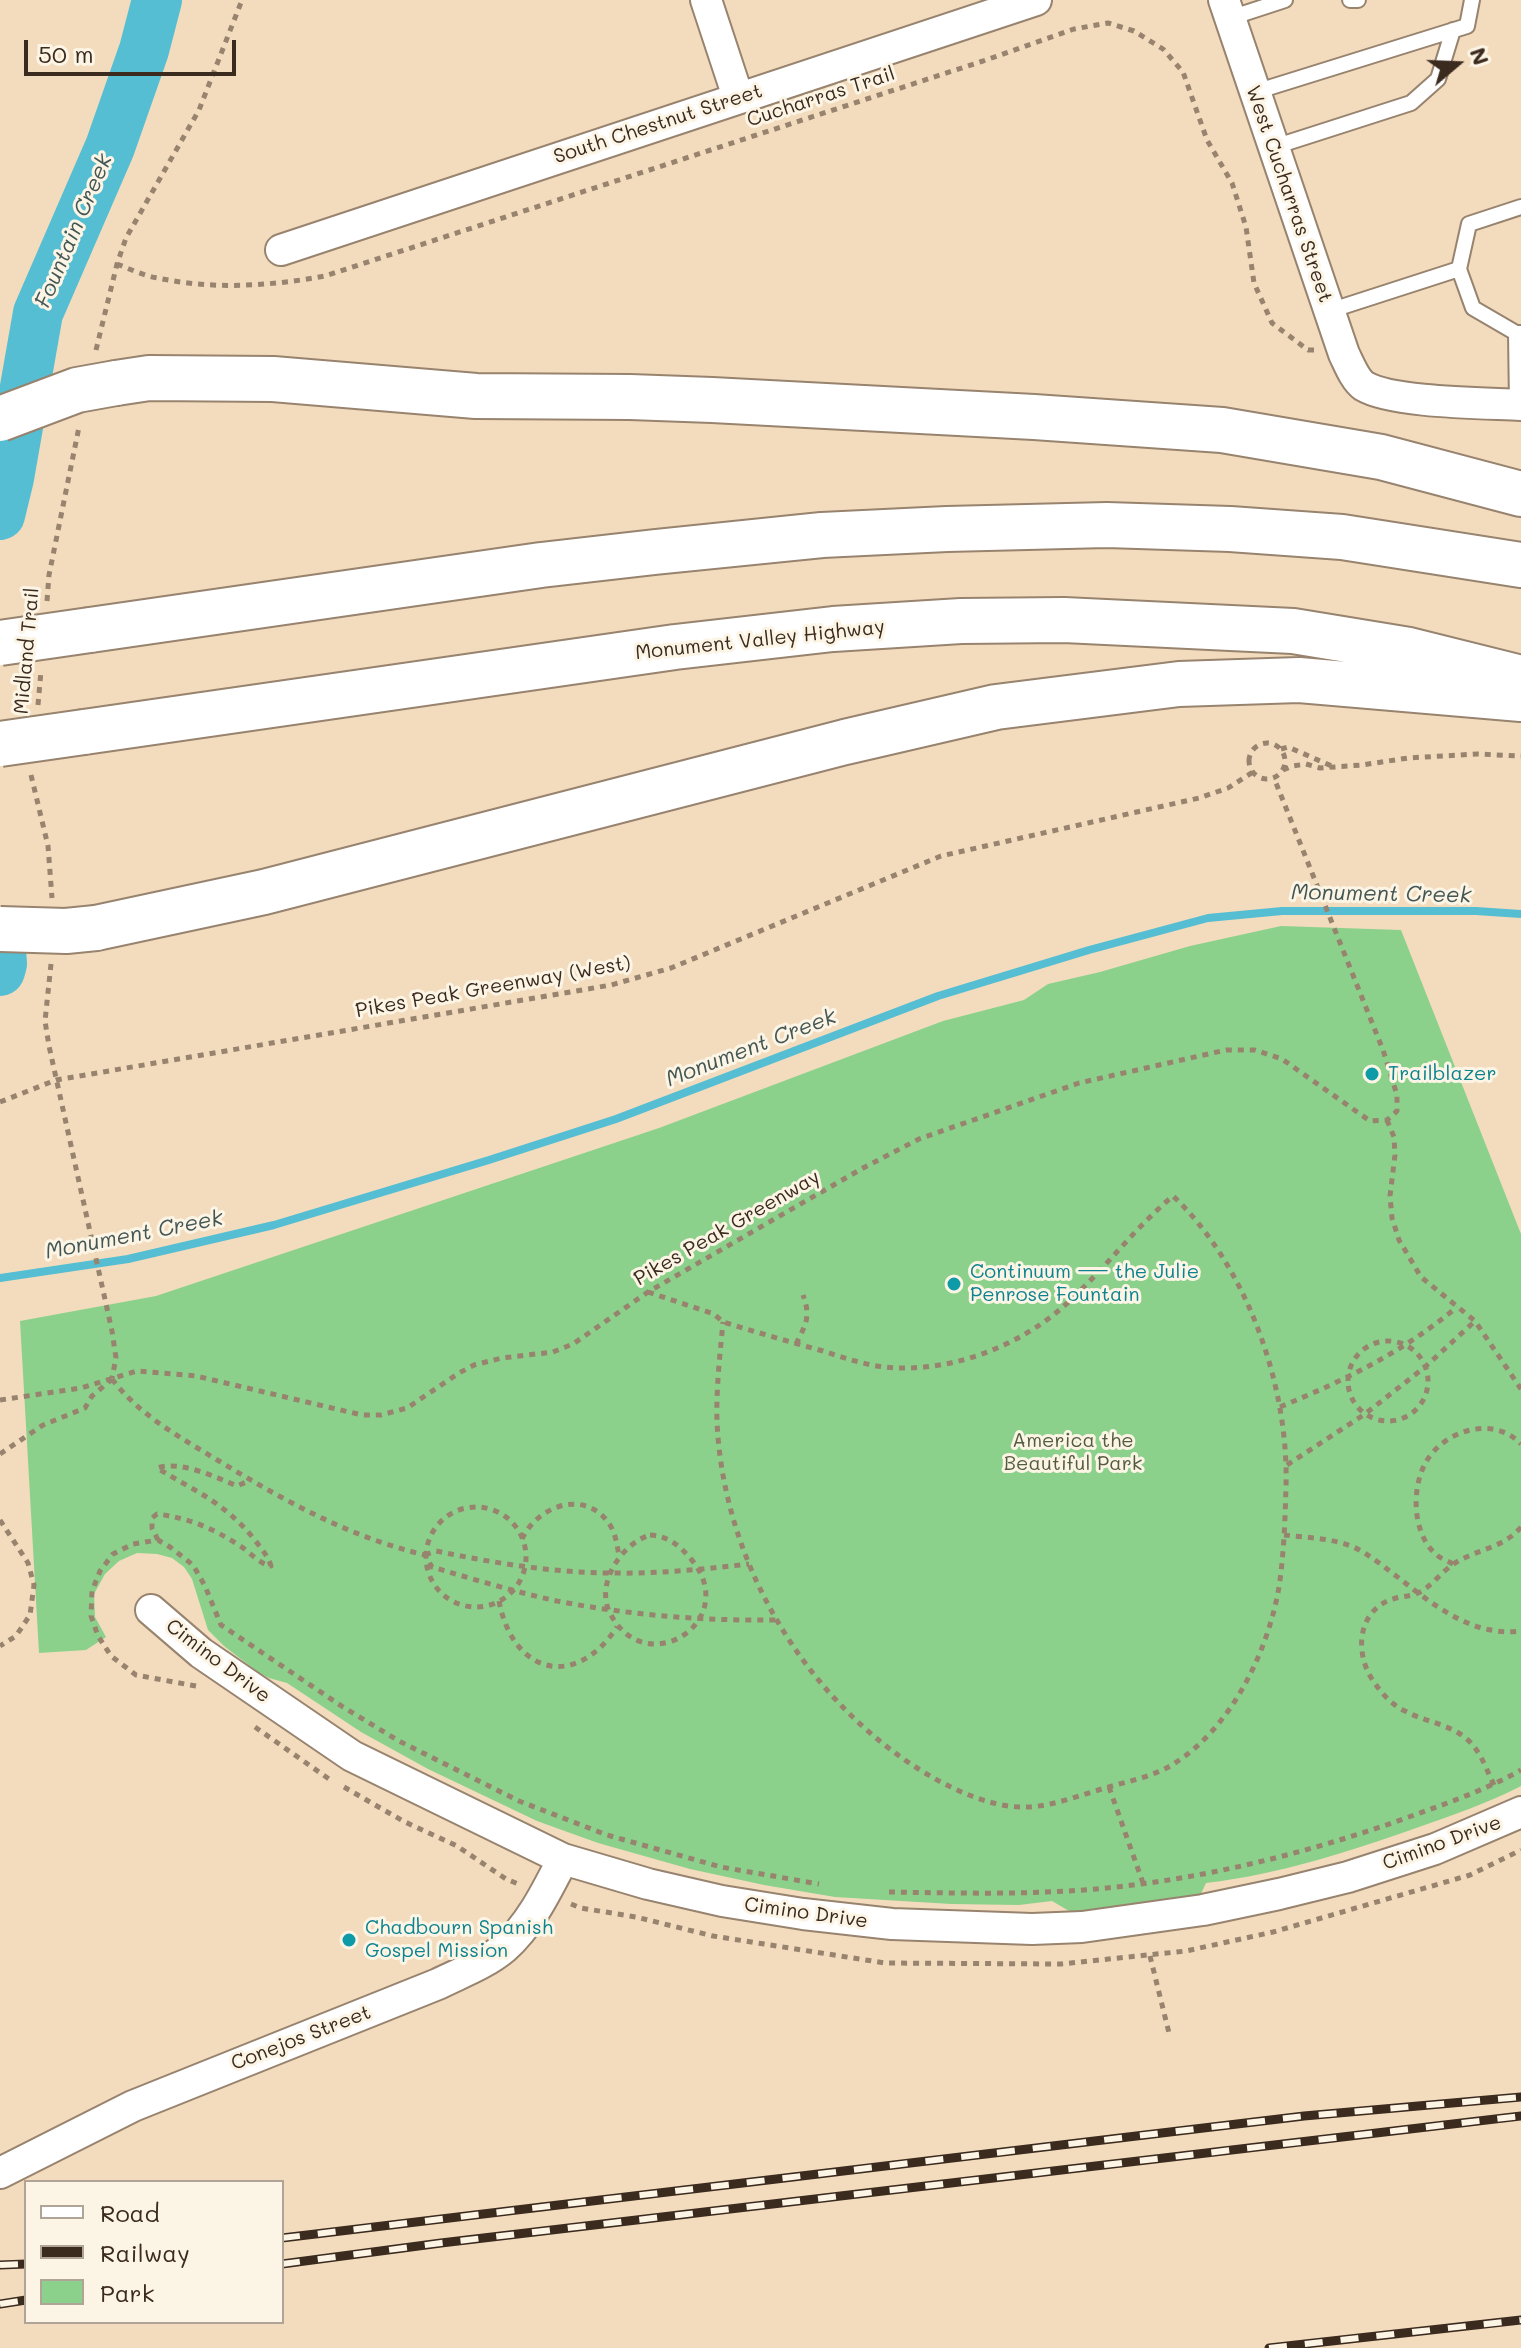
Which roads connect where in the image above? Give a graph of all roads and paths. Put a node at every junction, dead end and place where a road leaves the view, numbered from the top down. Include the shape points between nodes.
1 (242, 0) edge
2 (706, 0) edge
3 (1036, 0) edge
4 (1285, 0) edge
5 (1350, 0) edge
6 (1358, 0) edge
7 (1472, 0) edge
8 (1227, 9) edge
9 (1453, 30) junction
10 (1255, 92) junction
11 (738, 97) junction
12 (1274, 147) junction
13 (1521, 207) edge
14 (281, 250) dead end
15 (117, 264) junction
16 (1459, 269) junction
17 (1329, 311) junction
18 (1519, 333) edge
19 (1344, 354) junction
20 (105, 370) junction
21 (1519, 405) edge
22 (0, 419) edge
23 (80, 424) dead end
24 (1521, 494) edge
25 (1521, 565) edge
26 (47, 607) dead end
27 (0, 643) edge
28 (41, 670) dead end
29 (1521, 678) edge
30 (1521, 699) edge
31 (37, 717) dead end
32 (1281, 749) junction
33 (16, 754) edge
34 (1521, 756) edge
35 (1335, 767) junction
36 (1283, 770) junction
37 (1253, 772) junction
38 (1274, 778) junction
39 (52, 912) dead end
40 (0, 929) edge
41 (52, 960) dead end
42 (56, 1080) junction
43 (0, 1102) edge
44 (1387, 1120) junction
45 (648, 1292) junction
46 (803, 1295) dead end
47 (1457, 1307) junction
48 (1475, 1321) junction
49 (723, 1322) junction
50 (796, 1344) junction
51 (1405, 1346) junction
52 (1425, 1367) junction
53 (1348, 1378) junction
54 (111, 1379) junction
55 (1521, 1389) edge
56 (0, 1400) edge
57 (1280, 1407) junction
58 (1365, 1414) junction
59 (1521, 1444) edge
60 (0, 1454) edge
61 (1287, 1465) junction
62 (251, 1480) junction
63 (0, 1520) edge
64 (1521, 1527) edge
65 (1284, 1535) junction
66 (522, 1539) junction
67 (158, 1540) junction
68 (425, 1555) junction
69 (619, 1557) junction
70 (749, 1564) junction
71 (1453, 1564) junction
72 (526, 1567) junction
73 (700, 1570) junction
74 (610, 1573) junction
75 (513, 1590) junction
76 (1420, 1592) junction
77 (499, 1601) junction
78 (608, 1609) junction
79 (151, 1610) dead end
80 (699, 1619) junction
81 (776, 1620) junction
82 (617, 1627) junction
83 (1521, 1631) edge
84 (0, 1646) edge
85 (204, 1687) dead end
86 (250, 1720) dead end
87 (1521, 1770) edge
88 (1494, 1785) junction
89 (1109, 1787) junction
90 (1521, 1812) edge
91 (1521, 1850) edge
92 (563, 1859) junction
93 (1143, 1883) junction
94 (825, 1885) dead end
95 (876, 1891) dead end
96 (544, 1894) junction
97 (1150, 1956) junction
98 (1170, 2037) dead end
99 (0, 2173) edge

1 - 15 path via 199,110 126,238
2 - 11 street
3 - 11 street, South Chestnut Street
4 - 8 lane
5 - 6 lane
7 - 9 lane via 1467,26
8 - 10 street, West Cucharras Street
9 - 10 lane
9 - 12 lane via 1438,79 1411,103
10 - 12 street, West Cucharras Street
11 - 14 street, South Chestnut Street
12 - 17 street, West Cucharras Street
13 - 16 lane via 1469,224
15 - 19 path, Cucharras Trail via 157,278 218,285 279,285 325,276 1074,29 1108,23 1163,49 1183,72 1207,140 1232,183 1248,236 1254,283 1272,323 1308,350
15 - 20 path
16 - 17 lane
16 - 18 lane via 1473,308
17 - 19 street, West Cucharras Street
18 - 21 lane
19 - 21 street, West Cucharras Street via 1361,384 1377,392
20 - 22 highway, bridge via 77,390
20 - 24 highway via 149,378 273,379 476,396 712,400 1222,430 1381,457
23 - 26 path, Midland Trail
25 - 27 highway, bridge via 1342,537 1230,529 1107,525 822,535 541,565
28 - 31 path, Midland Trail
29 - 33 highway, Monument Valley Highway, bridge via 1409,650 1293,631 1064,620 961,621 691,645 84,732
30 - 40 highway, bridge via 1299,680 1179,684 996,707 264,892 96,928
32 - 35 path via 1288,747
32 - 36 path
32 - 37 path via 1270,742 1256,746 1249,757
33 - 39 path via 31,780 48,846
34 - 35 path via 1408,758
35 - 36 path via 1306,764
36 - 38 path
37 - 38 path
37 - 42 path, Pikes Peak Greenway (West) via 1199,798 941,856 671,968 611,985
38 - 44 path via 1383,1050 1397,1095 1397,1111
41 - 42 path via 45,1021
42 - 43 path, Pikes Peak Greenway (West)
42 - 54 path via 112,1331 116,1358
44 - 45 path, Pikes Peak Greenway via 1370,1121 1282,1059 1255,1050 1226,1050 1127,1071 919,1139
44 - 47 path via 1394,1137 1390,1196 1399,1240 1421,1277
45 - 49 path via 714,1314
45 - 54 path, Pikes Peak Greenway via 573,1344 474,1365 407,1408 381,1415 332,1410 196,1376 137,1371
46 - 50 path via 808,1317
47 - 48 path
47 - 51 path
48 - 52 path
48 - 55 path
49 - 50 path
49 - 70 path via 717,1423 723,1471
50 - 57 path via 863,1364 899,1368 943,1365 984,1354 1057,1312 1173,1196 1216,1247 1248,1302
51 - 52 path
51 - 53 path
51 - 53 path via 1391,1340 1365,1346
52 - 58 path
52 - 58 path via 1429,1382 1415,1412 1386,1421
53 - 57 path
53 - 58 path via 1355,1404
54 - 56 path, Pikes Peak Greenway
54 - 60 path via 85,1408 43,1425
54 - 62 path via 173,1433
57 - 61 path
58 - 61 path
59 - 71 path via 1499,1430 1480,1428 1448,1440 1427,1460 1415,1505 1418,1522 1436,1555
61 - 65 path
62 - 67 path via 237,1486 187,1469 157,1468 221,1506 243,1525 271,1566 184,1518 152,1518
62 - 68 path via 347,1530
63 - 84 path via 28,1563 34,1585 30,1615 16,1636
64 - 71 path via 1495,1547
65 - 76 path via 1328,1539 1361,1551
65 - 89 path via 1278,1589 1261,1651 1221,1720 1177,1762
66 - 68 path via 505,1516 491,1509 463,1509 440,1523
66 - 69 path via 544,1511 574,1504 589,1507 609,1524
66 - 72 path
67 - 85 path via 113,1554 92,1591 91,1616 111,1656 136,1675
67 - 94 path via 193,1565 221,1625 343,1707 457,1772 607,1835 721,1867
68 - 72 path via 436,1551
68 - 75 path via 432,1567
68 - 77 path via 428,1573 448,1599 478,1608
69 - 73 path via 641,1538 659,1536 678,1545
69 - 74 path
70 - 73 path
70 - 81 path
71 - 76 path
72 - 74 path
72 - 75 path
73 - 74 path
73 - 80 path via 707,1594
74 - 78 path
75 - 77 path
75 - 78 path
76 - 83 path via 1476,1628
76 - 88 path via 1376,1608 1364,1623 1361,1657 1393,1703 1471,1743
77 - 82 path via 515,1645 530,1660 547,1666 585,1660
78 - 80 path
78 - 82 path
79 - 92 street, Cimino Drive via 201,1653 352,1756
80 - 81 path
80 - 82 path via 673,1642 654,1644
81 - 89 path via 835,1700 863,1729 922,1773 992,1802 1028,1807
86 - 96 path via 326,1777 457,1846 506,1879
87 - 88 path
88 - 93 path via 1319,1848
89 - 93 path
90 - 92 street, Cimino Drive via 1435,1849 1348,1877 1203,1910 1082,1927 969,1928 803,1914 722,1901
91 - 97 path via 1470,1875 1395,1898 1273,1932
92 - 96 street, Conejos Street
93 - 95 path via 1016,1892
96 - 97 path via 581,1908 713,1936 885,1963 1061,1964
96 - 99 street, Conejos Street via 524,1926 475,1967 133,2106
97 - 98 path

